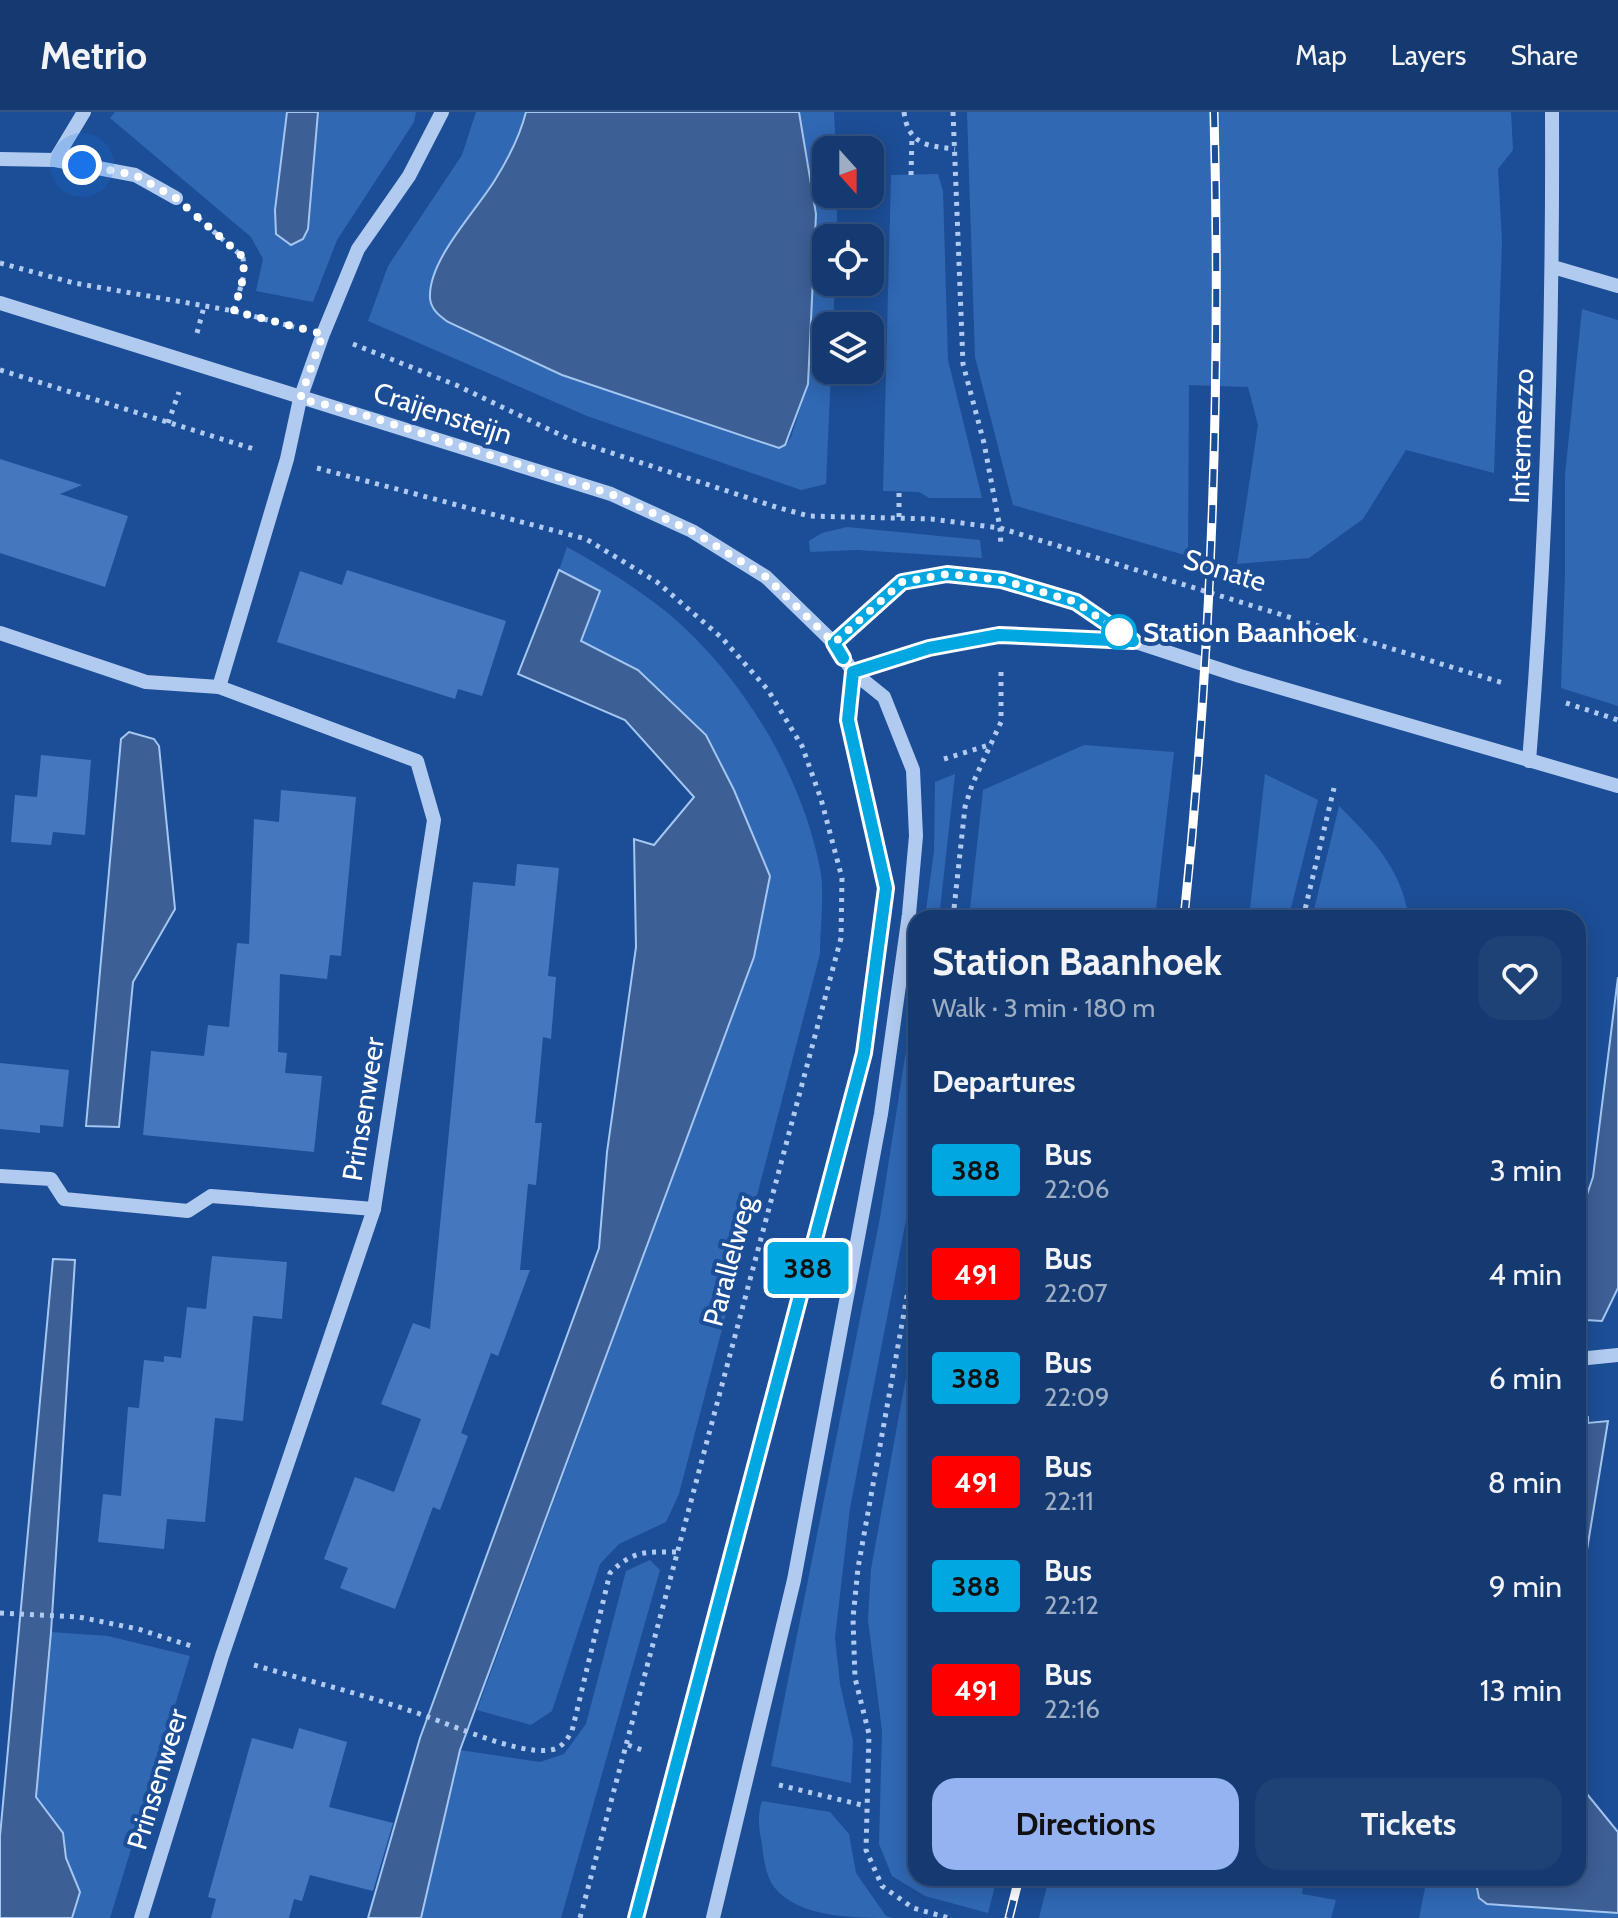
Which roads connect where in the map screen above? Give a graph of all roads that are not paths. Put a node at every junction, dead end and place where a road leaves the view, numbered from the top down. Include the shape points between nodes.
1 (84, 112) edge
2 (442, 112) edge
3 (1552, 112) edge
4 (0, 159) edge
5 (55, 160) junction
6 (176, 198) road end
7 (1553, 267) junction
8 (1618, 286) edge
9 (0, 303) edge
10 (300, 399) junction
11 (0, 633) edge
12 (1133, 641) junction
13 (834, 643) junction
14 (853, 672) junction
15 (219, 687) junction
16 (1529, 761) junction
17 (1618, 786) edge
18 (909, 910) edge
19 (908, 921) edge
20 (0, 1176) edge
21 (374, 1209) junction
22 (1618, 1355) edge
23 (1586, 1358) edge
24 (141, 1918) edge
25 (636, 1918) edge
26 (713, 1918) edge

1 - 5 street
2 - 10 street via 409,176 358,249
3 - 7 street, Intermezzo
4 - 5 street
5 - 6 street via 135,175
7 - 8 street
7 - 16 street, Intermezzo via 1541,598
9 - 10 street, Craijensteijn
10 - 13 street, Craijensteijn via 611,494 692,531 766,577
10 - 15 street
11 - 15 street, Prinsenweer via 146,682
12 - 13 street via 1076,602 1002,580 947,574 902,582
12 - 14 street via 999,635 929,648
12 - 16 street
13 - 14 street
14 - 18 street via 884,697 913,770 916,836
14 - 25 street via 848,720 886,888 864,1053
15 - 21 street, Prinsenweer via 417,761 434,820
16 - 17 street
19 - 26 street via 881,1114 797,1565
20 - 21 street via 51,1179 64,1199 188,1211 211,1196
21 - 24 street, Prinsenweer via 222,1656
22 - 23 street

